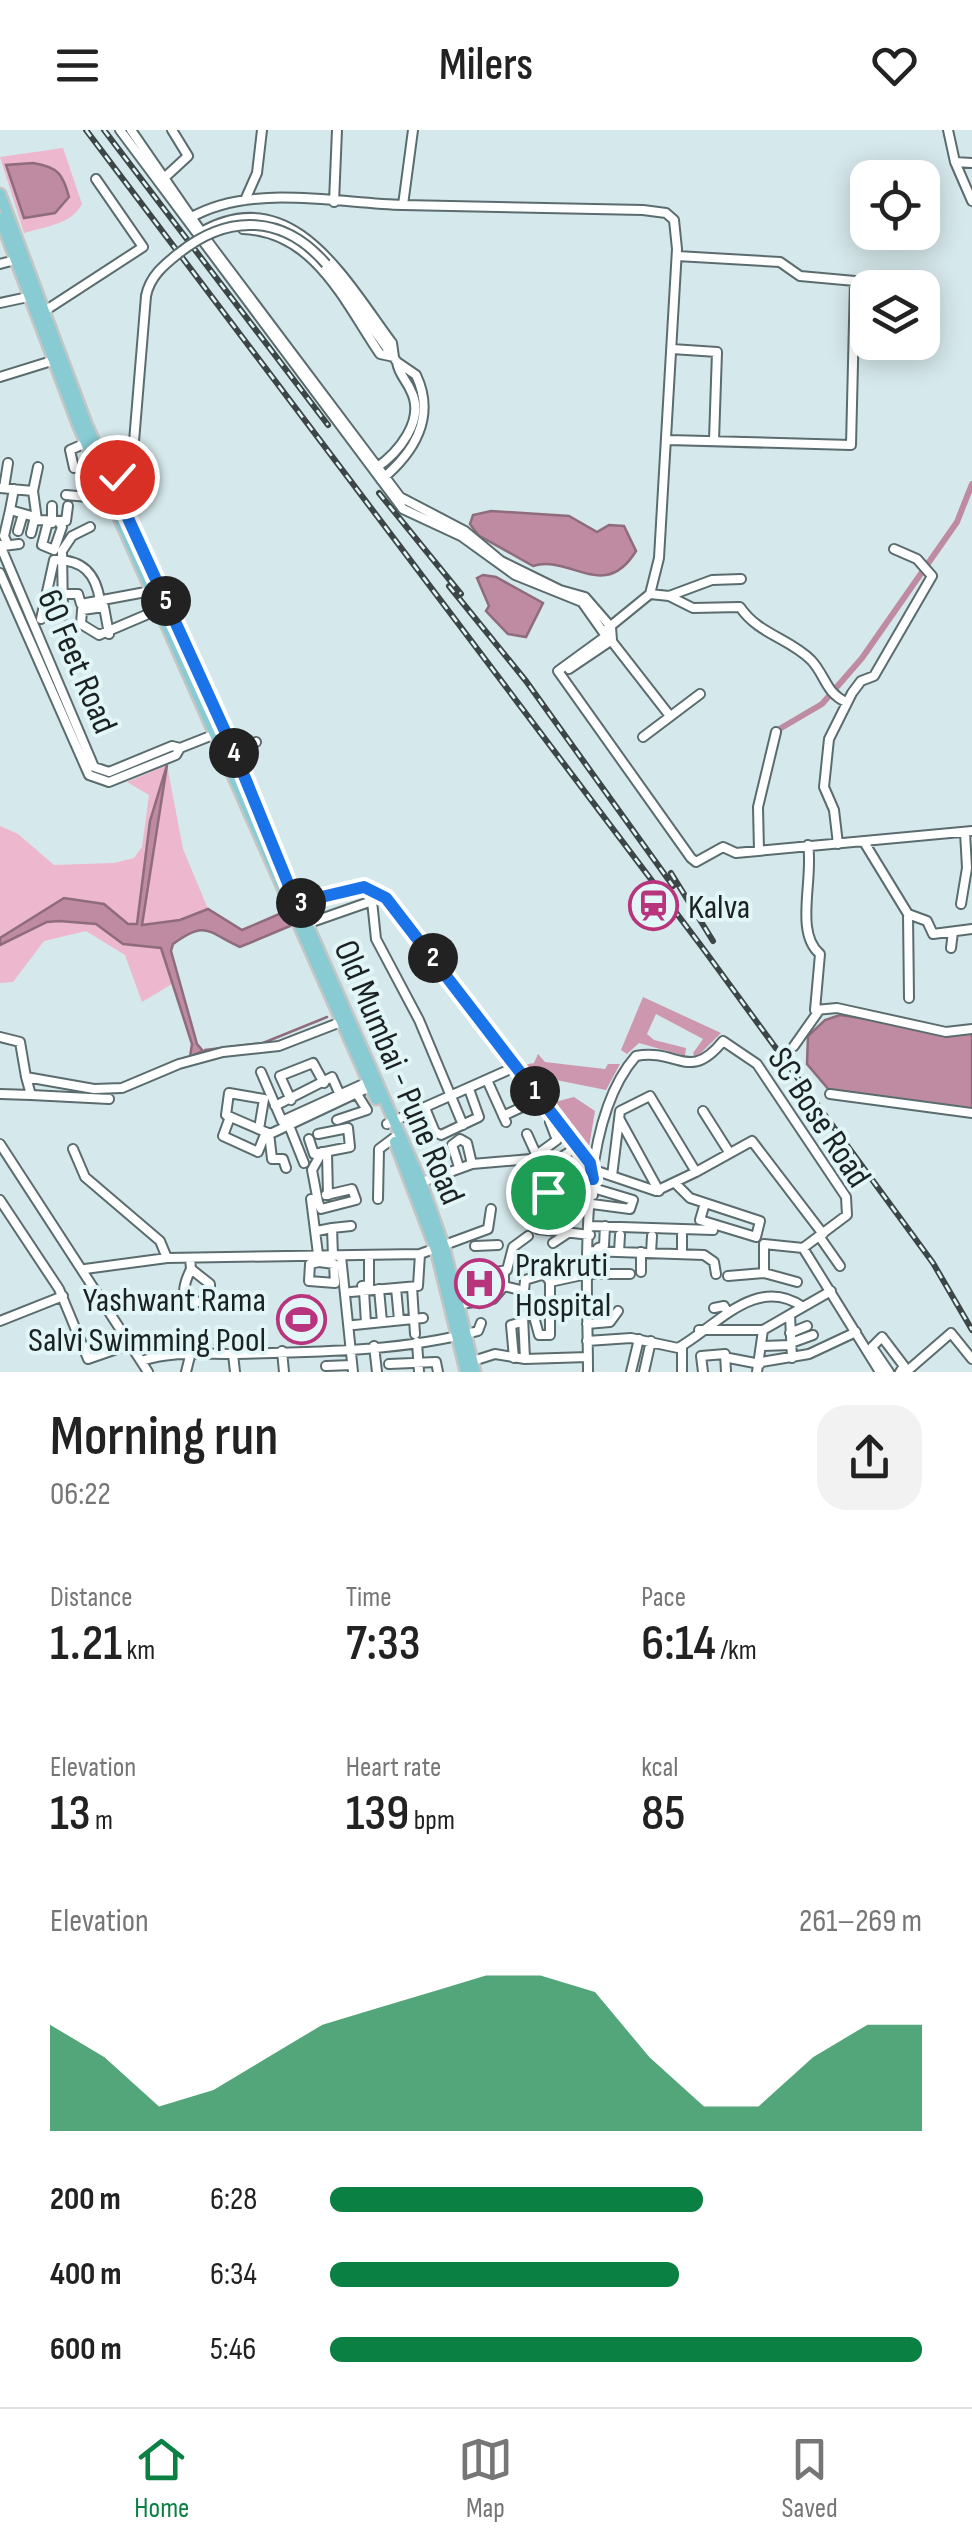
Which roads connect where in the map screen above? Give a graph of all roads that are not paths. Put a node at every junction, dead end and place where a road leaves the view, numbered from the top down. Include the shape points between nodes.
1 (120, 130) edge
2 (131, 130) edge
3 (172, 130) edge
4 (262, 130) edge
5 (337, 130) edge
6 (412, 130) edge
7 (948, 130) edge
8 (954, 162) junction
9 (972, 163) edge
10 (96, 178) dead end
11 (162, 180) junction
12 (0, 194) edge
13 (245, 200) junction
14 (972, 201) edge
15 (334, 202) junction
16 (403, 206) junction
17 (0, 218) edge
18 (189, 218) junction
19 (2, 232) edge
20 (204, 235) junction
21 (676, 256) junction
22 (15, 260) junction
23 (0, 264) edge
24 (28, 297) junction
25 (0, 303) edge
26 (40, 314) junction
27 (672, 348) junction
28 (395, 359) junction
29 (56, 360) junction
30 (0, 377) edge
31 (668, 440) junction
32 (714, 440) junction
33 (86, 443) junction
34 (131, 462) junction
35 (8, 463) dead end
36 (38, 467) dead end
37 (74, 468) dead end
38 (375, 468) junction
39 (106, 479) junction
40 (383, 479) junction
41 (6, 488) edge
42 (33, 492) junction
43 (66, 495) dead end
44 (110, 499) junction
45 (122, 505) junction
46 (52, 506) dead end
47 (68, 506) dead end
48 (10, 510) junction
49 (23, 514) junction
50 (35, 517) junction
51 (53, 522) junction
52 (90, 527) dead end
53 (18, 531) dead end
54 (31, 533) dead end
55 (20, 544) dead end
56 (2, 546) edge
57 (894, 549) dead end
58 (63, 560) junction
59 (0, 573) edge
60 (741, 579) dead end
61 (151, 591) junction
62 (50, 594) junction
63 (66, 594) junction
64 (650, 594) junction
65 (669, 596) junction
66 (100, 601) junction
67 (160, 609) junction
68 (63, 616) dead end
69 (42, 619) dead end
70 (25, 621) junction
71 (609, 633) junction
72 (109, 634) junction
73 (174, 634) junction
74 (700, 694) dead end
75 (846, 702) junction
76 (670, 716) junction
77 (776, 732) dead end
78 (218, 734) junction
79 (644, 737) dead end
80 (256, 742) dead end
81 (234, 751) junction
82 (969, 832) edge
83 (864, 842) junction
84 (838, 844) junction
85 (808, 845) junction
86 (759, 851) junction
87 (386, 898) junction
88 (372, 901) junction
89 (297, 904) junction
90 (961, 904) dead end
91 (908, 914) junction
92 (311, 927) junction
93 (972, 929) edge
94 (953, 932) junction
95 (952, 948) dead end
96 (909, 998) dead end
97 (818, 1012) junction
98 (344, 1021) junction
99 (972, 1029) edge
100 (0, 1038) edge
101 (794, 1046) dead end
102 (734, 1047) junction
103 (714, 1057) junction
104 (276, 1065) dead end
105 (261, 1072) dead end
106 (506, 1072) dead end
107 (26, 1076) junction
108 (280, 1076) junction
109 (486, 1080) junction
110 (324, 1083) junction
111 (372, 1083) junction
112 (469, 1089) junction
113 (0, 1094) edge
114 (357, 1094) junction
115 (830, 1094) dead end
116 (31, 1095) junction
117 (340, 1095) junction
118 (451, 1097) junction
119 (109, 1099) dead end
120 (290, 1100) junction
121 (533, 1102) dead end
122 (607, 1102) junction
123 (497, 1103) junction
124 (275, 1106) junction
125 (332, 1106) junction
126 (425, 1108) junction
127 (478, 1108) junction
128 (704, 1112) dead end
129 (972, 1113) edge
130 (620, 1115) junction
131 (230, 1116) junction
132 (310, 1118) junction
133 (550, 1122) dead end
134 (390, 1123) junction
135 (463, 1125) junction
136 (335, 1126) junction
137 (290, 1128) junction
138 (265, 1132) junction
139 (318, 1134) junction
140 (527, 1134) dead end
141 (396, 1136) junction
142 (303, 1142) junction
143 (0, 1144) edge
144 (331, 1147) junction
145 (577, 1147) junction
146 (73, 1149) dead end
147 (730, 1152) junction
148 (537, 1156) junction
149 (308, 1164) junction
150 (472, 1164) junction
151 (459, 1167) junction
152 (286, 1168) dead end
153 (696, 1172) junction
154 (568, 1175) dead end
155 (612, 1176) junction
156 (593, 1182) junction
157 (674, 1183) junction
158 (418, 1184) junction
159 (658, 1190) junction
160 (572, 1194) junction
161 (328, 1195) junction
162 (0, 1200) edge
163 (378, 1200) dead end
164 (314, 1201) junction
165 (705, 1203) junction
166 (492, 1208) dead end
167 (731, 1211) junction
168 (344, 1212) dead end
169 (605, 1226) junction
170 (332, 1228) junction
171 (724, 1228) junction
172 (538, 1230) dead end
173 (590, 1230) junction
174 (713, 1230) dead end
175 (316, 1231) junction
176 (568, 1233) junction
177 (620, 1234) dead end
178 (682, 1235) dead end
179 (821, 1235) junction
180 (528, 1236) dead end
181 (652, 1236) dead end
182 (474, 1241) junction
183 (553, 1243) dead end
184 (498, 1245) dead end
185 (803, 1248) junction
186 (440, 1249) junction
187 (589, 1249) junction
188 (619, 1252) junction
189 (646, 1253) junction
190 (420, 1254) junction
191 (682, 1254) junction
192 (337, 1256) junction
193 (368, 1256) junction
194 (167, 1258) junction
195 (190, 1258) junction
196 (478, 1258) dead end
197 (319, 1259) junction
198 (840, 1266) dead end
199 (85, 1269) junction
200 (190, 1269) junction
201 (504, 1272) junction
202 (641, 1272) dead end
203 (764, 1273) junction
204 (587, 1274) junction
205 (630, 1274) dead end
206 (716, 1274) dead end
207 (204, 1276) junction
208 (728, 1276) dead end
209 (186, 1280) junction
210 (450, 1281) junction
211 (334, 1282) junction
212 (550, 1282) junction
213 (796, 1282) dead end
214 (504, 1286) junction
215 (347, 1287) junction
216 (412, 1287) junction
217 (396, 1288) junction
218 (380, 1289) junction
219 (364, 1290) junction
220 (831, 1292) junction
221 (63, 1296) junction
222 (455, 1304) junction
223 (803, 1307) junction
224 (714, 1308) dead end
225 (551, 1310) junction
226 (618, 1311) dead end
227 (728, 1312) junction
228 (533, 1313) junction
229 (790, 1315) junction
230 (418, 1318) junction
231 (0, 1321) edge
232 (391, 1321) junction
233 (522, 1322) junction
234 (368, 1323) junction
235 (481, 1323) dead end
236 (354, 1324) dead end
237 (588, 1324) junction
238 (807, 1326) dead end
239 (699, 1330) junction
240 (764, 1330) junction
241 (856, 1332) junction
242 (461, 1336) junction
243 (812, 1336) dead end
244 (416, 1338) junction
245 (639, 1339) junction
246 (791, 1340) junction
247 (372, 1341) junction
248 (587, 1341) junction
249 (651, 1341) junction
250 (134, 1343) junction
251 (393, 1346) junction
252 (762, 1346) junction
253 (678, 1347) junction
254 (351, 1348) junction
255 (282, 1351) junction
256 (192, 1352) junction
257 (233, 1354) junction
258 (514, 1358) junction
259 (588, 1358) junction
260 (730, 1358) dead end
261 (792, 1358) junction
262 (972, 1359) edge
263 (525, 1360) junction
264 (390, 1364) dead end
265 (326, 1366) dead end
266 (759, 1366) edge
267 (419, 1367) edge
268 (469, 1367) edge
269 (143, 1368) edge
270 (352, 1368) edge
271 (190, 1372) edge
272 (235, 1372) edge
273 (284, 1372) edge
274 (376, 1372) edge
275 (438, 1372) edge
276 (588, 1372) edge
277 (637, 1372) edge
278 (682, 1372) edge
279 (703, 1372) edge
280 (726, 1372) edge
281 (880, 1372) edge
282 (889, 1372) edge
283 (903, 1372) edge

1 - 11 street
2 - 11 street
3 - 11 street via 188,156
4 - 13 street via 258,172
5 - 15 street
6 - 16 street
7 - 8 street
8 - 9 street
8 - 14 street
10 - 26 street via 143,247
11 - 18 street
12 - 26 main road, Old Mumbai - Pune Road
13 - 15 street
13 - 18 street
15 - 16 street
16 - 21 street via 666,213 676,227
17 - 19 main road, Old Mumbai - Pune Road
18 - 20 street
19 - 22 main road, Old Mumbai - Pune Road
20 - 28 street via 262,230 306,249 380,354
20 - 28 street via 244,219 283,223 309,238 392,343
20 - 38 street
21 - 27 street
21 - 32 street via 780,262 800,276 855,281 851,445
22 - 23 street
22 - 24 main road, Old Mumbai - Pune Road
24 - 25 street
24 - 26 main road, Old Mumbai - Pune Road
26 - 29 main road, Old Mumbai - Pune Road
27 - 31 street
27 - 32 street via 716,352
28 - 34 street, bridge via 326,264 290,233 244,223 200,237 160,269 146,296
28 - 38 street via 414,394 414,416 403,445
28 - 40 street via 416,375 424,411 410,454
29 - 30 street
29 - 33 main road, Old Mumbai - Pune Road
29 - 39 main road, Old Mumbai - Pune Road
31 - 32 street
31 - 64 street
33 - 37 street via 70,450
33 - 39 main road, Old Mumbai - Pune Road
34 - 39 street via 123,474
34 - 45 street
35 - 41 street
36 - 42 street
38 - 40 street
39 - 44 main road, Old Mumbai - Pune Road
39 - 45 main road, Old Mumbai - Pune Road
40 - 71 street via 404,509 461,536 515,575 582,602
41 - 42 street
41 - 48 street
42 - 50 street
43 - 44 street via 93,503
44 - 61 main road, Old Mumbai - Pune Road
45 - 73 main road, Old Mumbai - Pune Road
46 - 51 street
47 - 51 street via 68,518
48 - 49 street
48 - 56 street
49 - 50 street
49 - 53 street
50 - 51 street
50 - 54 street
52 - 58 street via 66,542
55 - 56 street
56 - 70 street, 60 Feet Road
57 - 75 street via 924,565 931,579 874,676 861,681
58 - 62 street via 50,564
58 - 63 street
58 - 66 street via 94,575
59 - 70 street, 60 Feet Road
60 - 65 street via 712,580
61 - 66 street
61 - 67 main road, Old Mumbai - Pune Road
62 - 63 street
62 - 69 street
63 - 66 street via 78,594 81,604
63 - 68 street
64 - 65 street
64 - 71 street
65 - 75 street via 693,608 740,608 813,662 827,689
67 - 72 street
67 - 73 main road, Old Mumbai - Pune Road
70 - 78 street, 60 Feet Road via 98,781
71 - 76 street
71 - 86 street via 560,673 691,858 696,862 722,847
72 - 72 street via 105,609 82,610 84,629
73 - 78 main road, Old Mumbai - Pune Road
74 - 76 street
75 - 84 street via 829,739 824,787
76 - 79 street
77 - 86 street via 758,807
78 - 81 main road, Old Mumbai - Pune Road
78 - 89 main road, Old Mumbai - Pune Road
80 - 81 street
81 - 89 main road, Old Mumbai - Pune Road
82 - 83 street
82 - 90 street
83 - 84 street
83 - 91 street
84 - 85 street
85 - 86 street
85 - 97 street via 812,876 805,915 810,944 820,954 813,1004
87 - 88 street
87 - 89 street via 364,887
87 - 145 street
88 - 92 street
88 - 118 street via 381,952
89 - 92 main road, Old Mumbai - Pune Road
89 - 98 main road, Old Mumbai - Pune Road
91 - 94 street via 927,921 932,934
91 - 96 street
92 - 98 main road, Old Mumbai - Pune Road
93 - 94 street
94 - 95 street
97 - 99 street via 837,1008 946,1032
97 - 101 street
98 - 107 street via 270,1048 195,1059 122,1088 94,1090
98 - 111 main road, Old Mumbai - Pune Road
100 - 107 street via 20,1042
102 - 103 street
102 - 103 street, SC Bose Road via 723,1040
102 - 179 street, SC Bose Road via 757,1064 846,1197 847,1215
103 - 122 street via 687,1064 636,1056
104 - 108 street
105 - 124 street
106 - 109 street
107 - 116 street
108 - 110 street via 313,1063
108 - 120 street
109 - 112 street
109 - 123 street
110 - 117 street via 332,1077
110 - 120 street
111 - 114 street
111 - 117 street
111 - 134 main road, Old Mumbai - Pune Road
112 - 118 street
112 - 127 street
113 - 116 street
114 - 125 street
114 - 136 street via 366,1110
115 - 129 street
116 - 119 street
117 - 124 street via 285,1121
118 - 126 street
118 - 135 street
120 - 124 street
121 - 123 street via 504,1119
122 - 130 street
122 - 156 street
123 - 127 street
125 - 132 street
125 - 136 street
126 - 134 street
126 - 135 street via 438,1134
127 - 135 street via 478,1118
128 - 147 street
130 - 153 street via 644,1096 652,1098
130 - 155 street
130 - 159 street
131 - 138 street
131 - 138 street via 222,1134 258,1152
131 - 138 street via 224,1111 232,1091 264,1099
132 - 137 street
132 - 139 street
133 - 148 street via 557,1139
134 - 141 main road, Old Mumbai - Pune Road
136 - 139 street
136 - 144 street
136 - 144 street via 349,1129 350,1147
137 - 138 street
137 - 142 street
138 - 152 street via 272,1158 284,1160
139 - 142 street
140 - 148 street
141 - 158 main road, Old Mumbai - Pune Road
141 - 163 street via 379,1149
142 - 144 street via 314,1154
142 - 149 street
143 - 199 street
145 - 156 street
145 - 156 street via 551,1161
146 - 194 street via 84,1177 160,1242
147 - 153 street
147 - 179 street via 756,1144
148 - 150 street
149 - 161 street via 327,1152
149 - 164 street
150 - 151 street
150 - 151 street via 460,1139 452,1145
151 - 158 street
153 - 157 street
154 - 160 street via 549,1174 546,1190
155 - 156 street
155 - 159 street
156 - 156 street via 630,1210 633,1200
156 - 160 street
156 - 160 street via 574,1178
156 - 173 street
157 - 159 street
157 - 165 street
158 - 186 main road, Old Mumbai - Pune Road
161 - 164 street
161 - 164 street via 352,1189 356,1200 321,1210
162 - 221 street
164 - 175 street
165 - 167 street
165 - 171 street via 699,1219
166 - 182 street via 490,1227
167 - 171 street
167 - 171 street via 762,1225 754,1238
168 - 170 street via 348,1226
169 - 173 street
169 - 174 street
169 - 187 street via 604,1247
170 - 175 street
170 - 192 street
172 - 176 street
173 - 176 street
173 - 187 street
175 - 197 street
176 - 183 street
177 - 188 street
178 - 191 street
179 - 185 street, SC Bose Road
179 - 198 street
180 - 201 street via 513,1247
181 - 189 street
182 - 184 street
182 - 186 street
182 - 196 street
185 - 203 street via 764,1244
185 - 220 street
186 - 190 street
186 - 210 main road, Old Mumbai - Pune Road
187 - 188 street
187 - 204 street
188 - 189 street
189 - 191 street
189 - 202 street
190 - 193 street
190 - 216 street via 420,1285
191 - 206 street via 707,1255
192 - 193 street
192 - 197 street
192 - 215 street
193 - 215 street via 369,1284
194 - 195 street
194 - 199 street
195 - 197 street
195 - 200 street
197 - 211 street via 334,1264
197 - 211 street via 310,1264 309,1281
199 - 250 street
200 - 207 street
200 - 209 street
201 - 210 street
201 - 214 street
203 - 208 street
203 - 213 street
204 - 205 street
204 - 212 street
204 - 237 street
207 - 209 street
207 - 209 street via 210,1298 199,1305 186,1303
210 - 222 main road, Old Mumbai - Pune Road
211 - 215 street
212 - 214 street via 544,1274 524,1280 524,1290
212 - 225 street
214 - 222 street via 493,1299
215 - 219 street
215 - 254 street
216 - 217 street
216 - 230 street
217 - 218 street
217 - 232 street
218 - 219 street
218 - 232 street
219 - 234 street
220 - 223 street
220 - 241 street
221 - 231 street
221 - 250 street via 88,1359
222 - 242 main road, Old Mumbai - Pune Road
223 - 227 street via 765,1296
223 - 229 street
224 - 227 street
225 - 228 street
225 - 228 street via 550,1335 544,1337
226 - 237 street via 610,1322
227 - 239 street
228 - 233 street
229 - 240 street
229 - 246 street
230 - 232 street
230 - 244 street
232 - 234 street
232 - 251 street
233 - 258 street via 511,1325
233 - 263 street
234 - 236 street
234 - 247 street
235 - 242 street via 478,1331
237 - 248 street
238 - 246 street
239 - 240 street
239 - 253 street
240 - 252 street
241 - 261 street
241 - 281 street
242 - 244 street
242 - 268 main road, Old Mumbai - Pune Road
243 - 246 street
244 - 251 street
244 - 267 street
245 - 248 street
245 - 249 street
245 - 277 street
246 - 252 street
246 - 261 street
247 - 251 street
247 - 254 street
247 - 274 street
248 - 259 street
249 - 253 street
249 - 277 street
250 - 269 street
252 - 266 street
253 - 278 street
254 - 255 street
254 - 270 street
255 - 257 street
255 - 273 street
256 - 257 street
256 - 269 street via 176,1351
256 - 271 street
257 - 272 street
258 - 263 street
258 - 268 street via 495,1354
259 - 263 street
259 - 276 street
260 - 266 street
261 - 266 street
262 - 283 street via 950,1333
264 - 267 street
265 - 270 street
267 - 275 street via 436,1362
279 - 280 street via 701,1356 714,1353 725,1354
282 - 283 street via 872,1346 882,1338

